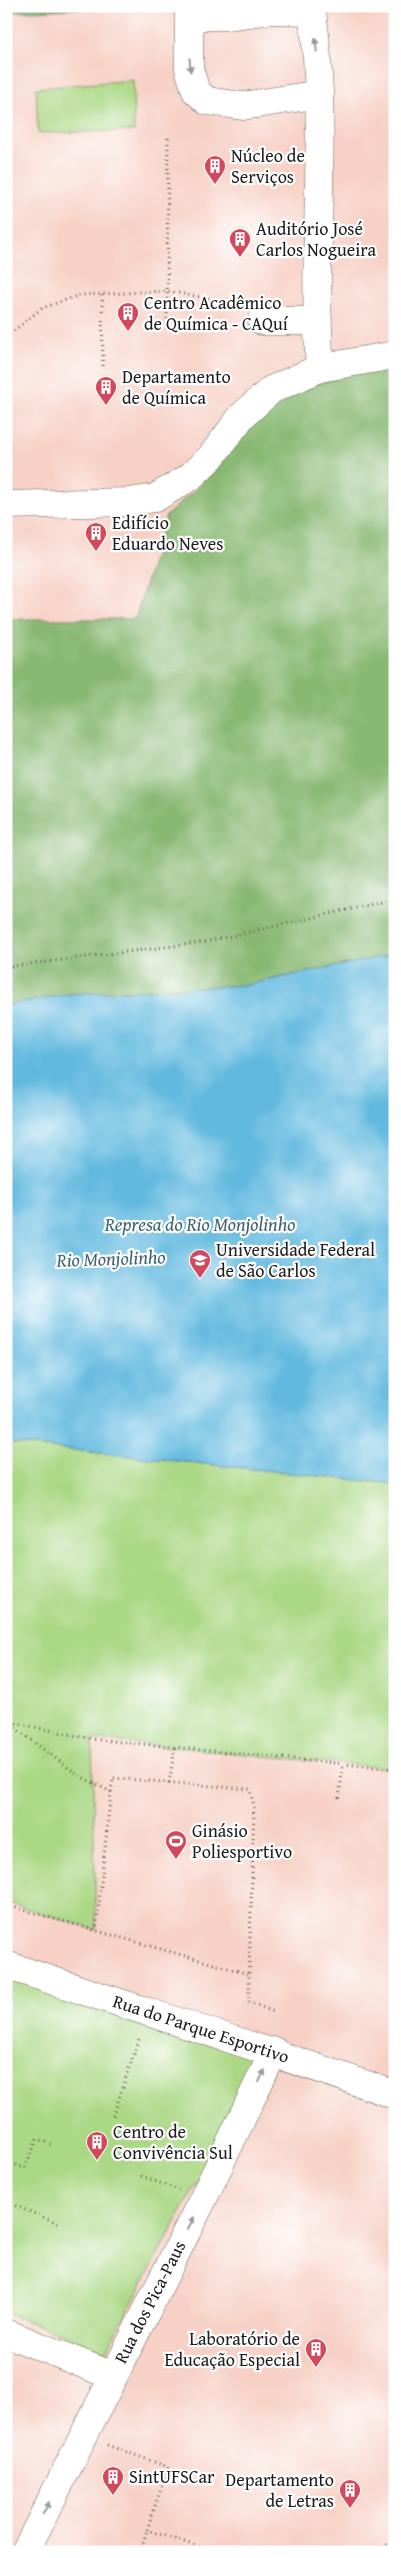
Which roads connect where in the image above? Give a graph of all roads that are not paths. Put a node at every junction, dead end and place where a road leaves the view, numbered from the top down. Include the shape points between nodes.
1 (189, 11) edge
2 (320, 94) junction
3 (262, 321) road end
4 (316, 321) junction
5 (395, 355) edge
6 (320, 368) junction
7 (6, 505) edge
8 (6, 1965) edge
9 (274, 2051) junction
10 (395, 2095) edge
11 (6, 2333) edge
12 (113, 2376) junction
13 (25, 2552) edge

2 -> 1 street via 312,11 272,10 225,16
1 -> 2 street via 189,69 196,91 206,101 243,106
2 - 4 street
3 - 4 street
4 - 6 street
5 - 6 street
6 - 7 street via 271,390 242,416 204,464 190,477 155,498 128,502
8 - 9 street, Rua do Parque Esportivo
9 - 10 street, Rua do Parque Esportivo
12 -> 9 street, Rua dos Pica-Paus
11 - 12 street
13 -> 12 street, Rua dos Pica-Paus

